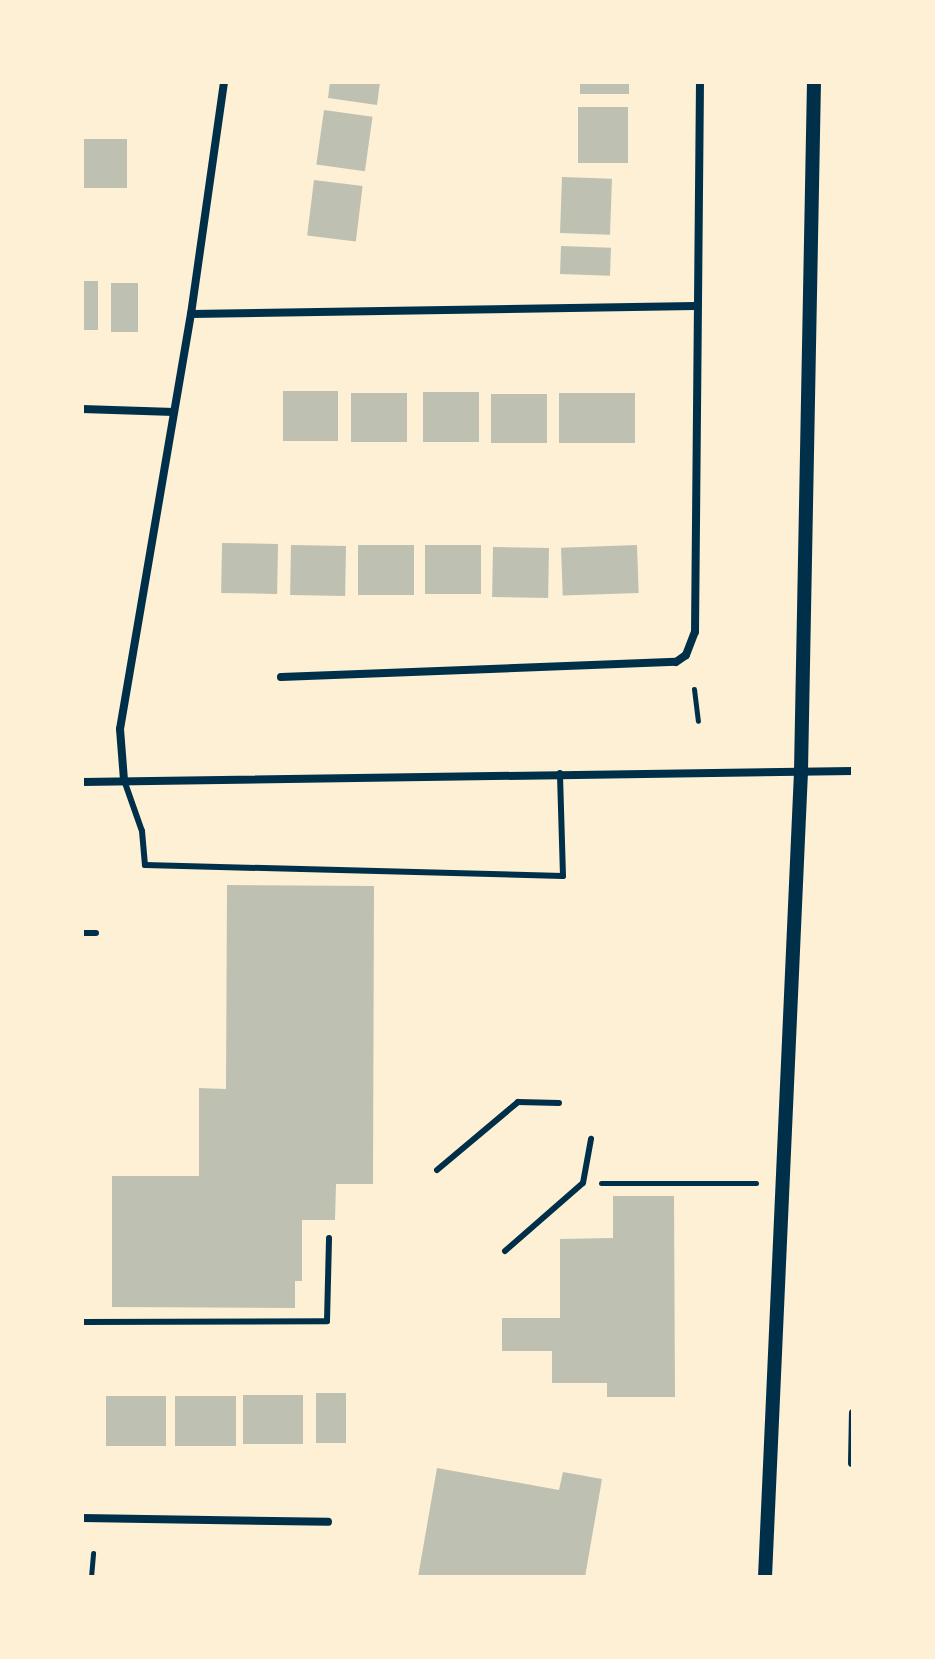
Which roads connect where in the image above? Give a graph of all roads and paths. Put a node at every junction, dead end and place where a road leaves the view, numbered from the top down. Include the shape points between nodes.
1 (224, 82) edge
2 (700, 82) edge
3 (814, 82) edge
4 (695, 306) junction
5 (191, 314) junction
6 (82, 409) edge
7 (174, 412) junction
8 (281, 677) dead end
9 (694, 689) dead end
10 (698, 721) dead end
11 (801, 771) junction
12 (853, 771) edge
13 (560, 773) junction
14 (124, 780) junction
15 (82, 782) edge
16 (82, 933) edge
17 (96, 933) dead end
18 (559, 1103) dead end
19 (591, 1139) dead end
20 (437, 1170) dead end
21 (583, 1183) junction
22 (756, 1183) dead end
23 (329, 1238) dead end
24 (505, 1251) dead end
25 (82, 1322) edge
26 (853, 1413) edge
27 (852, 1463) edge
28 (82, 1518) edge
29 (328, 1522) dead end
30 (93, 1553) dead end
31 (91, 1577) edge
32 (765, 1577) edge

1 - 5 street
2 - 4 street
3 - 11 street
4 - 5 street
4 - 8 street via 695,632 686,655 676,662
5 - 7 street
6 - 7 street
7 - 14 street via 120,729
9 - 10 path
11 - 12 street
11 - 13 street
11 - 32 street
13 - 14 street
13 - 14 lane via 563,876 145,865 142,831
14 - 15 street
16 - 17 lane
18 - 20 lane via 518,1102
19 - 21 lane
21 - 22 path
21 - 24 lane
23 - 25 lane via 327,1321
26 - 27 street
28 - 29 street
30 - 31 path

